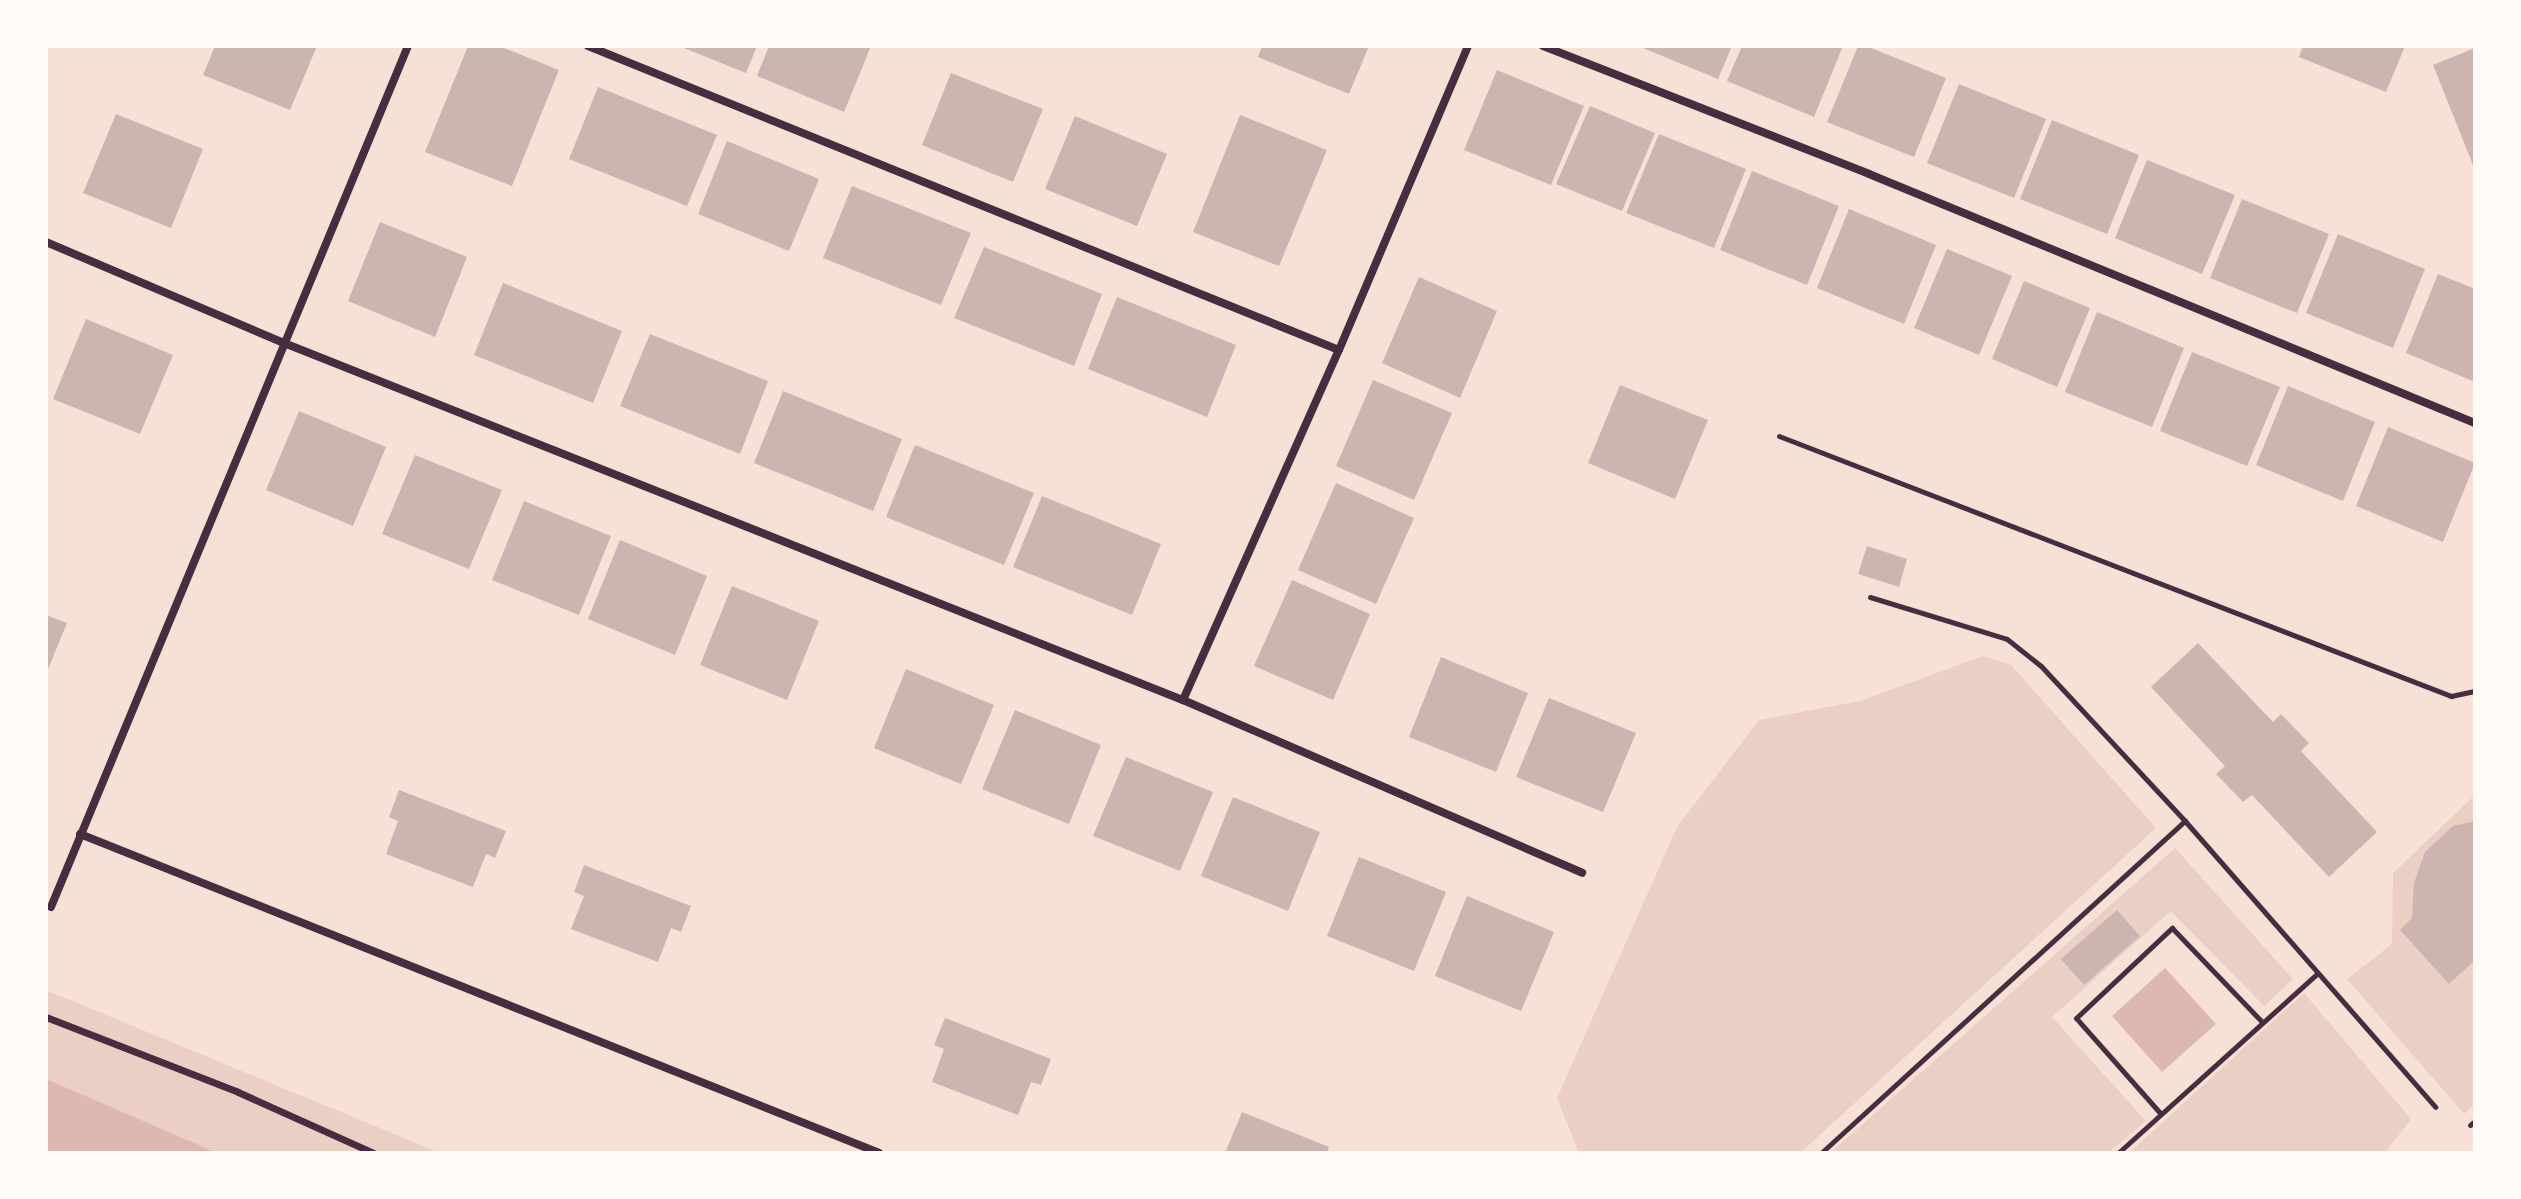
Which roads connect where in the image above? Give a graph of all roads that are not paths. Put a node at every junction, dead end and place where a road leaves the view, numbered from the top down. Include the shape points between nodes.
1 (408, 46) edge
2 (588, 46) edge
3 (1468, 46) edge
4 (1543, 46) edge
5 (46, 242) edge
6 (284, 343) junction
7 (1339, 350) junction
8 (2475, 423) edge
9 (1183, 700) junction
10 (80, 834) junction
11 (1582, 873) dead end
12 (51, 907) dead end
13 (46, 1017) edge
14 (374, 1153) edge
15 (879, 1153) edge

1 - 6 street
2 - 7 street
3 - 7 street
4 - 8 street
5 - 6 street
6 - 9 street
6 - 10 street
7 - 9 street
9 - 11 street
10 - 12 street
10 - 15 street
13 - 14 street via 238,1092

